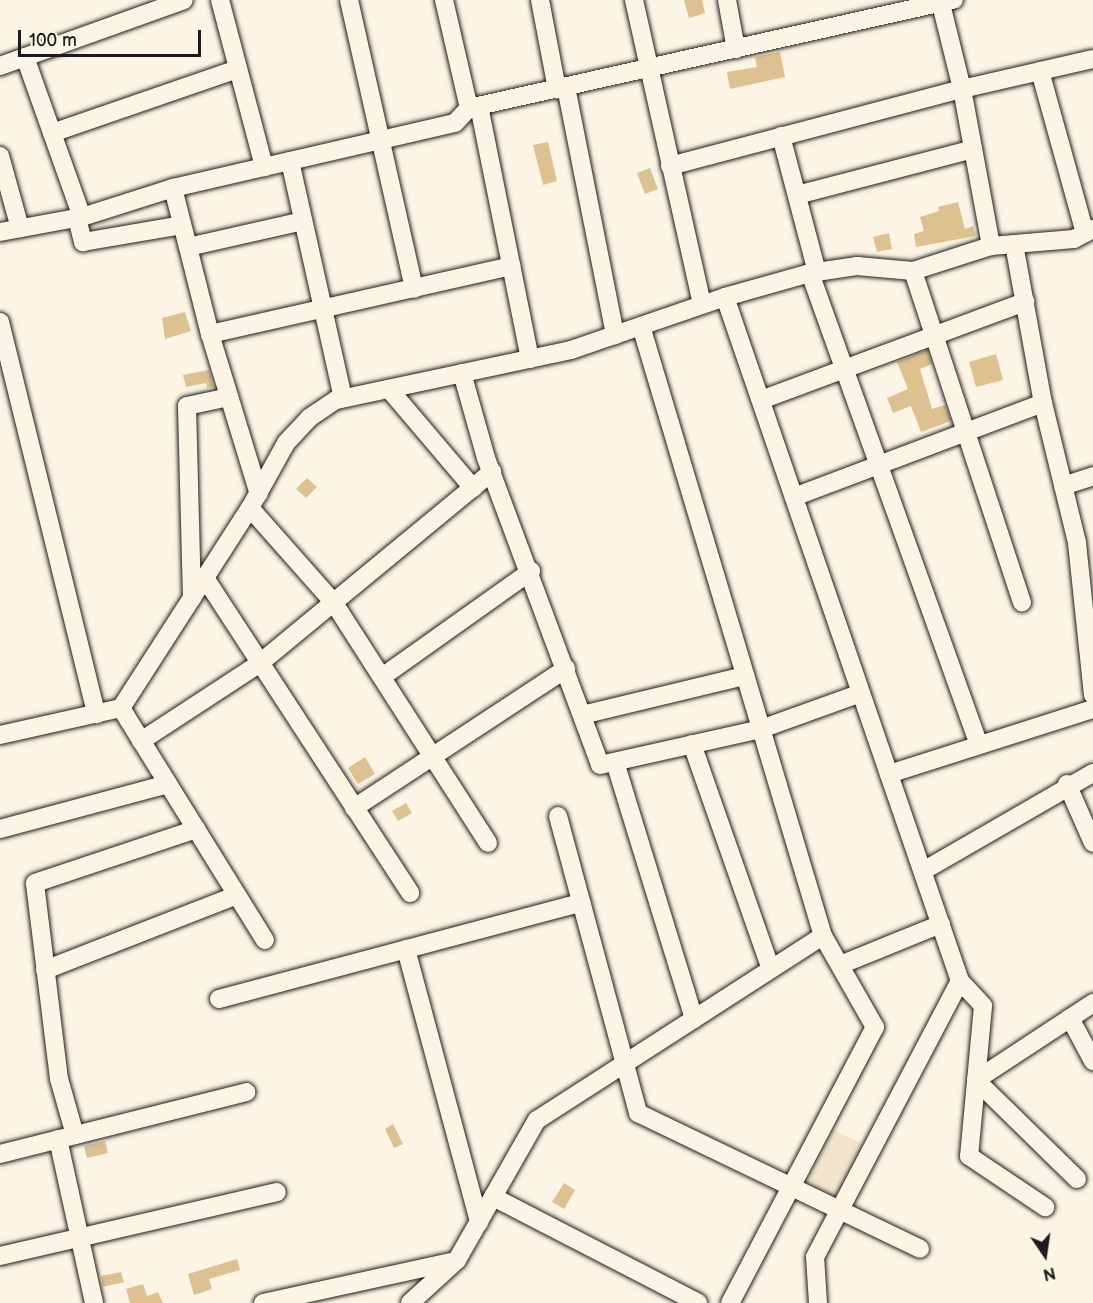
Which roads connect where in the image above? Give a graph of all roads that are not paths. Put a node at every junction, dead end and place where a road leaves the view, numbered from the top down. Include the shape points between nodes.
1 (184, 0) edge
2 (220, 0) edge
3 (349, 0) edge
4 (444, 0) edge
5 (540, 0) edge
6 (634, 0) edge
7 (727, 0) edge
8 (945, 1) edge
9 (134, 8) edge
10 (736, 49) junction
11 (26, 57) junction
12 (1093, 59) edge
13 (0, 66) edge
14 (647, 68) junction
15 (238, 69) junction
16 (1040, 71) junction
17 (561, 88) junction
18 (962, 88) junction
19 (474, 107) junction
20 (52, 133) junction
21 (781, 136) junction
22 (380, 140) junction
23 (973, 149) junction
24 (0, 156) edge
25 (290, 161) junction
26 (670, 166) junction
27 (264, 167) junction
28 (173, 188) junction
29 (797, 195) junction
30 (79, 218) junction
31 (303, 221) junction
32 (182, 225) junction
33 (20, 228) junction
34 (0, 231) edge
35 (1089, 231) edge
36 (1014, 244) junction
37 (991, 246) junction
38 (188, 247) junction
39 (511, 266) junction
40 (913, 271) junction
41 (814, 272) junction
42 (414, 289) junction
43 (725, 297) junction
44 (1025, 302) junction
45 (702, 305) junction
46 (323, 309) junction
47 (0, 322) edge
48 (641, 326) junction
49 (210, 334) junction
50 (615, 335) junction
51 (934, 336) junction
52 (530, 359) junction
53 (844, 369) junction
54 (462, 373) junction
55 (8, 388) edge
56 (389, 389) junction
57 (229, 397) junction
58 (343, 398) junction
59 (761, 400) junction
60 (1043, 403) junction
61 (966, 432) junction
62 (879, 465) junction
63 (492, 472) junction
64 (1093, 476) edge
65 (1063, 486) junction
66 (473, 488) junction
67 (794, 496) junction
68 (255, 501) junction
69 (531, 571) junction
70 (205, 578) junction
71 (192, 598) junction
72 (334, 603) junction
73 (1022, 603) dead end
74 (260, 663) junction
75 (566, 669) junction
76 (746, 676) junction
77 (382, 677) junction
78 (861, 693) junction
79 (1093, 695) edge
80 (121, 708) junction
81 (1093, 709) edge
82 (96, 714) junction
83 (582, 715) junction
84 (761, 729) junction
85 (0, 735) edge
86 (141, 741) junction
87 (692, 744) junction
88 (979, 746) junction
89 (432, 757) junction
90 (615, 762) junction
91 (1093, 773) edge
92 (889, 774) junction
93 (168, 784) junction
94 (1068, 784) junction
95 (354, 808) junction
96 (558, 816) dead end
97 (0, 829) edge
98 (196, 829) junction
99 (488, 843) dead end
100 (1093, 843) edge
101 (922, 871) junction
102 (410, 893) dead end
103 (237, 895) junction
104 (581, 903) junction
105 (941, 924) junction
106 (823, 936) junction
107 (265, 940) dead end
108 (406, 949) junction
109 (840, 965) junction
110 (771, 969) junction
111 (45, 970) junction
112 (960, 981) junction
113 (219, 999) dead end
114 (1093, 1003) edge
115 (1070, 1018) junction
116 (694, 1019) junction
117 (1093, 1061) edge
118 (625, 1064) junction
119 (976, 1080) junction
120 (246, 1092) dead end
121 (66, 1137) junction
122 (0, 1154) edge
123 (1077, 1179) dead end
124 (792, 1186) junction
125 (277, 1192) dead end
126 (494, 1197) junction
127 (1045, 1208) dead end
128 (840, 1210) junction
129 (479, 1222) junction
130 (80, 1237) junction
131 (920, 1249) dead end
132 (0, 1256) edge
133 (457, 1260) junction
134 (94, 1303) edge
135 (263, 1303) edge
136 (410, 1303) edge
137 (698, 1303) edge
138 (730, 1303) edge
139 (818, 1303) edge

1 - 9 street
2 - 15 street
3 - 22 street
4 - 19 street
5 - 17 street
6 - 14 street
7 - 10 street
8 - 10 street
8 - 18 street
9 - 11 street
10 - 14 street
11 - 13 street
11 - 20 street
12 - 16 street
14 - 17 street
14 - 26 street
15 - 20 street
15 - 27 street
16 - 18 street
16 - 35 street
17 - 19 street
17 - 50 street
18 - 21 street
18 - 23 street
19 - 22 street via 455,123
19 - 39 street
20 - 30 street
21 - 26 street
21 - 29 street
22 - 25 street
22 - 42 street
23 - 29 street
23 - 37 street
24 - 33 street
25 - 27 street
25 - 31 street
26 - 45 street
27 - 28 street
28 - 30 street
28 - 32 street
29 - 41 street
30 - 32 street via 83,242
30 - 33 street
31 - 38 street
31 - 46 street
32 - 38 street
33 - 34 street
35 - 36 street via 1074,239
36 - 37 street
36 - 44 street
37 - 40 street
38 - 49 street
39 - 42 street
39 - 52 street
40 - 41 street via 857,266
40 - 51 street
41 - 43 street
41 - 53 street
42 - 46 street
43 - 45 street
43 - 59 street
44 - 51 street
44 - 60 street
45 - 48 street
46 - 49 street
46 - 58 street
47 - 55 street
48 - 50 street
48 - 76 street
49 - 57 street
50 - 52 street
51 - 53 street
51 - 61 street
52 - 54 street
53 - 59 street
53 - 62 street
54 - 56 street
54 - 63 street
55 - 82 street
56 - 58 street
56 - 66 street
57 - 68 street
57 - 71 street via 187,406
58 - 68 street via 309,418 286,443
59 - 67 street
60 - 61 street
60 - 65 street
61 - 62 street
61 - 73 street
62 - 67 street
62 - 88 street
63 - 66 street
63 - 69 street
64 - 65 street
65 - 79 street via 1077,543
66 - 72 street
67 - 78 street
68 - 70 street
68 - 72 street
69 - 75 street
69 - 77 street
70 - 71 street
70 - 74 street
71 - 80 street
72 - 74 street
72 - 77 street
74 - 86 street
74 - 95 street
75 - 83 street
75 - 89 street
76 - 83 street
76 - 84 street
77 - 89 street
78 - 84 street
78 - 92 street
80 - 82 street
80 - 86 street
81 - 88 street
82 - 85 street
83 - 90 street via 600,765
84 - 87 street
84 - 106 street
86 - 93 street
87 - 90 street
87 - 110 street
88 - 92 street
89 - 95 street
89 - 99 street
90 - 116 street
91 - 94 street
92 - 101 street
93 - 97 street
93 - 98 street
94 - 100 street
94 - 101 street
95 - 102 street
96 - 104 street
98 - 103 street
98 - 111 street via 35,883
101 - 105 street
103 - 107 street
103 - 111 street
104 - 108 street
104 - 118 street
105 - 109 street
105 - 112 street
106 - 109 street
106 - 110 street
108 - 113 street
108 - 129 street
109 - 124 street via 875,1027
110 - 116 street
111 - 121 street
112 - 119 street via 983,1006
112 - 128 street
114 - 115 street
115 - 117 street
115 - 119 street
116 - 118 street
118 - 124 street via 638,1113
118 - 126 street via 537,1120
119 - 123 street
119 - 127 street via 969,1156
120 - 121 street
121 - 122 street
121 - 130 street
124 - 128 street
124 - 138 street
125 - 130 street
126 - 129 street
126 - 137 street
128 - 131 street
128 - 139 street via 815,1257
129 - 133 street
130 - 132 street
130 - 134 street
133 - 135 street
133 - 136 street

